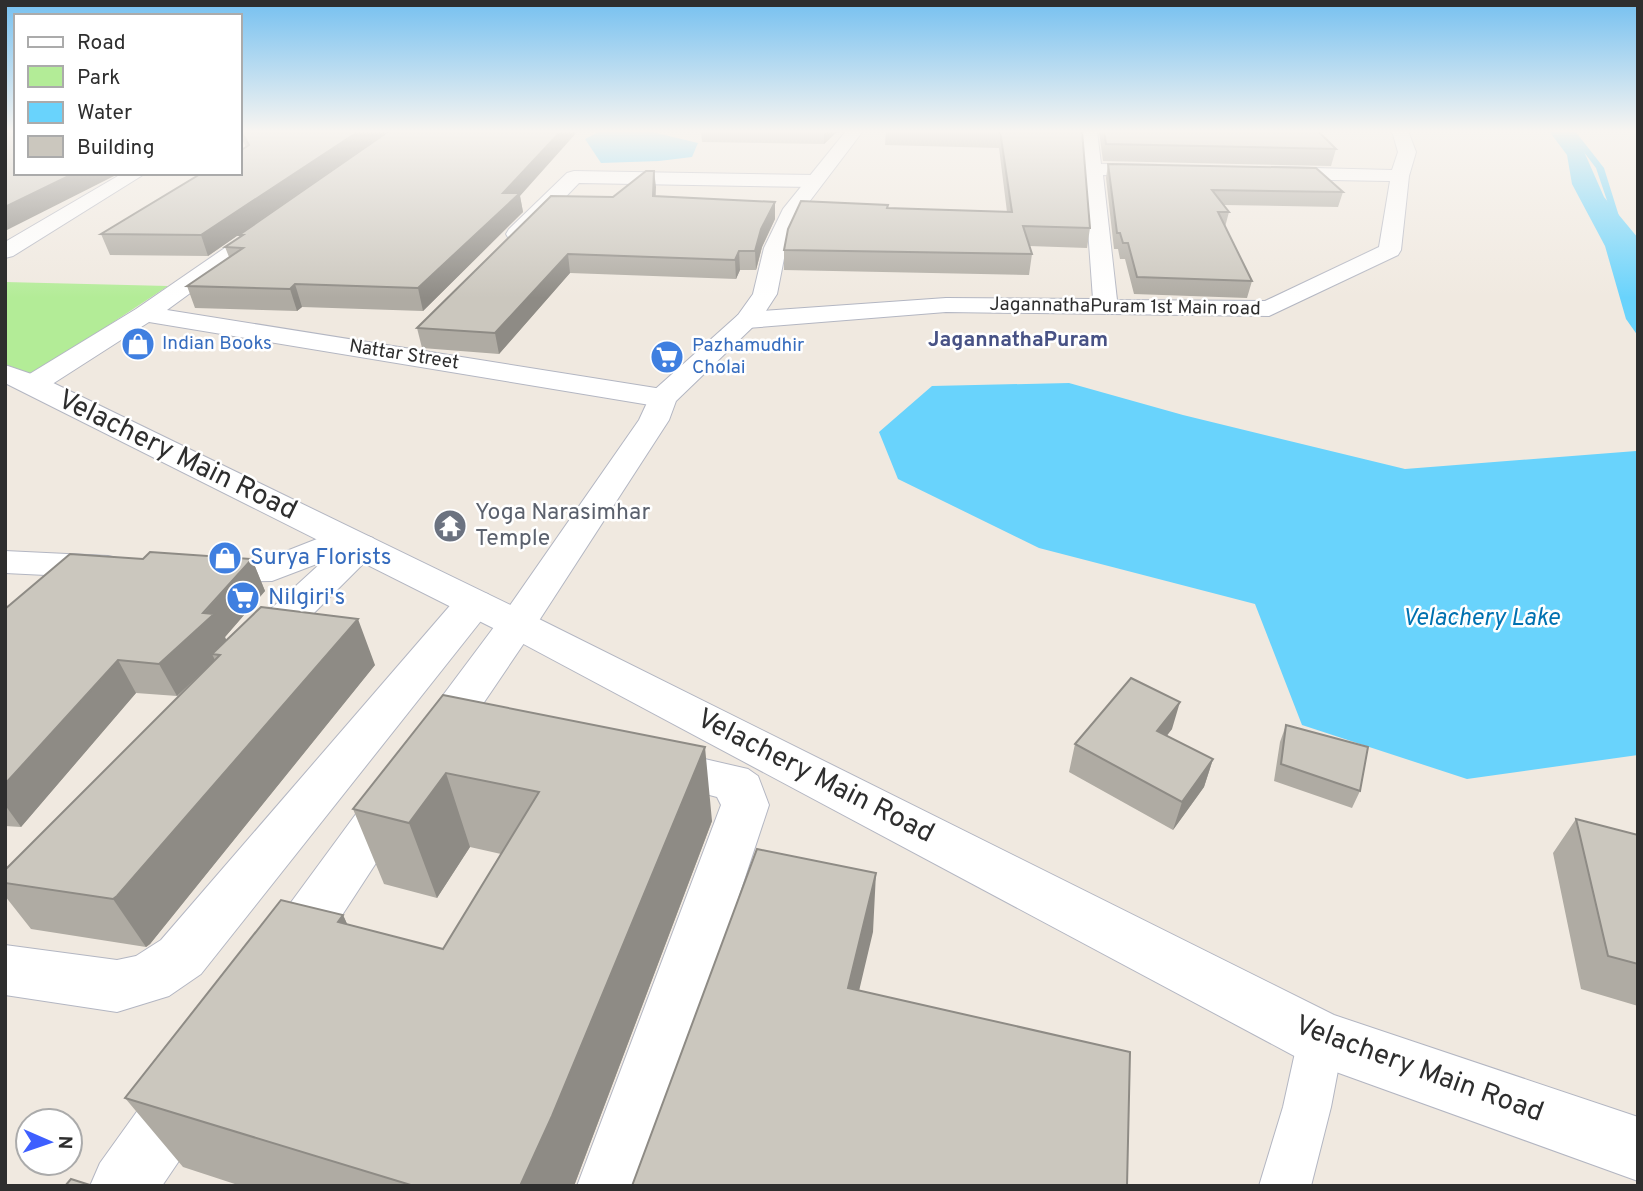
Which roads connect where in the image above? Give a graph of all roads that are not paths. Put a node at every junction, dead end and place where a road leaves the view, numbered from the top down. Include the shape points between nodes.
1 (114, 187) edge
2 (564, 187) edge
3 (809, 187) edge
4 (1093, 187) edge
5 (1399, 187) edge
6 (291, 211) edge
7 (506, 246) edge
8 (5, 251) edge
9 (1106, 308) junction
10 (145, 314) junction
11 (747, 320) junction
12 (418, 334) edge
13 (399, 353) junction
14 (19, 379) edge
15 (662, 398) junction
16 (353, 543) junction
17 (5, 562) edge
18 (495, 613) junction
19 (221, 682) edge
20 (450, 718) junction
21 (504, 730) edge
22 (611, 754) edge
23 (5, 970) edge
24 (258, 992) edge
25 (1321, 1039) junction
26 (211, 1060) edge
27 (1638, 1149) edge
28 (123, 1186) edge
29 (610, 1186) edge
30 (1285, 1186) edge

1 - 8 street
2 - 7 street
3 - 11 street via 775,248 765,294
4 - 9 street
5 - 9 street, JagannathaPuram 1st Main road via 1390,250 1269,309
6 - 10 street
9 - 11 street, JagannathaPuram 1st Main road via 946,305
10 - 13 street, Nattar Street
10 - 14 street
11 - 15 street
12 - 13 street
13 - 15 street, Nattar Street
14 - 16 street, Velachery Main Road
15 - 18 street via 653,420
16 - 17 street via 272,570 230,573
16 - 18 street, Velachery Main Road
16 - 19 street
18 - 20 street
18 - 23 street via 181,957 149,978 117,986
18 - 25 street, Velachery Main Road
20 - 21 street
20 - 24 street
22 - 29 street via 731,782 741,789 745,805
25 - 27 street, Velachery Main Road
25 - 30 lane
26 - 28 street

